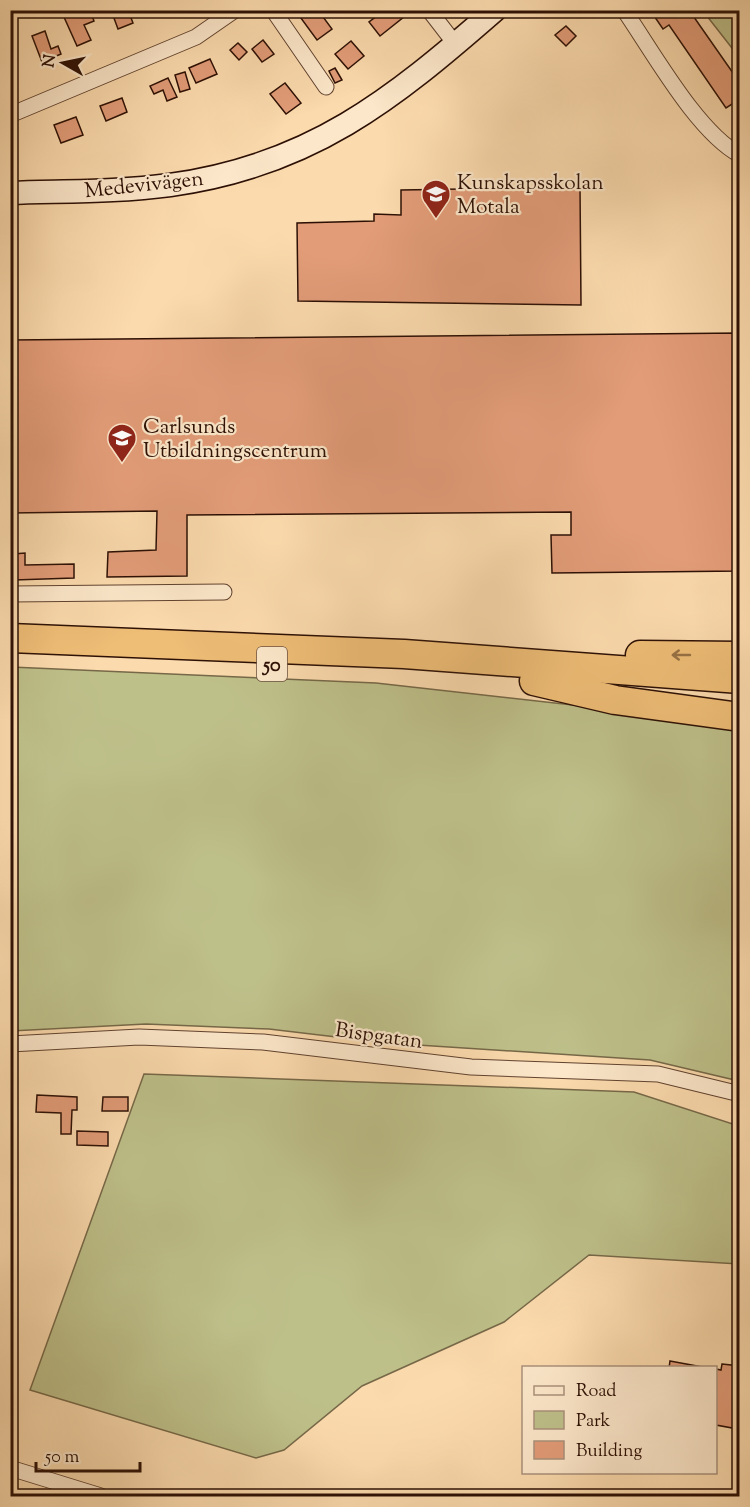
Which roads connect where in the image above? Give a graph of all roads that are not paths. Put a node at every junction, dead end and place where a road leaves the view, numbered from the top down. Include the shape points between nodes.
1 (235, 10) edge
2 (273, 10) edge
3 (429, 10) edge
4 (495, 10) edge
5 (624, 10) edge
6 (456, 45) junction
7 (326, 87) dead end
8 (10, 114) edge
9 (740, 154) edge
10 (10, 193) edge
11 (224, 592) dead end
12 (10, 594) edge
13 (10, 638) edge
14 (404, 654) junction
15 (10, 655) edge
16 (740, 656) edge
17 (740, 679) edge
18 (534, 681) junction
19 (740, 695) edge
20 (740, 717) edge
21 (10, 1044) edge
22 (740, 1094) edge
23 (10, 1468) edge
24 (101, 1497) edge

1 - 8 street via 196,37
2 - 7 street
3 - 6 street
4 - 6 street, Medevivägen
5 - 9 street via 704,125 721,143
6 - 10 street, Medevivägen via 372,111 313,143 262,163 168,185
11 - 12 street
13 - 14 highway, 50
16 -> 14 highway
14 - 17 highway, 50
15 - 18 highway, 50 via 277,664
18 - 19 highway, 50
18 - 20 highway via 615,700
21 - 22 street, Bispgatan via 139,1037 263,1042 471,1067 658,1074
23 - 24 street

